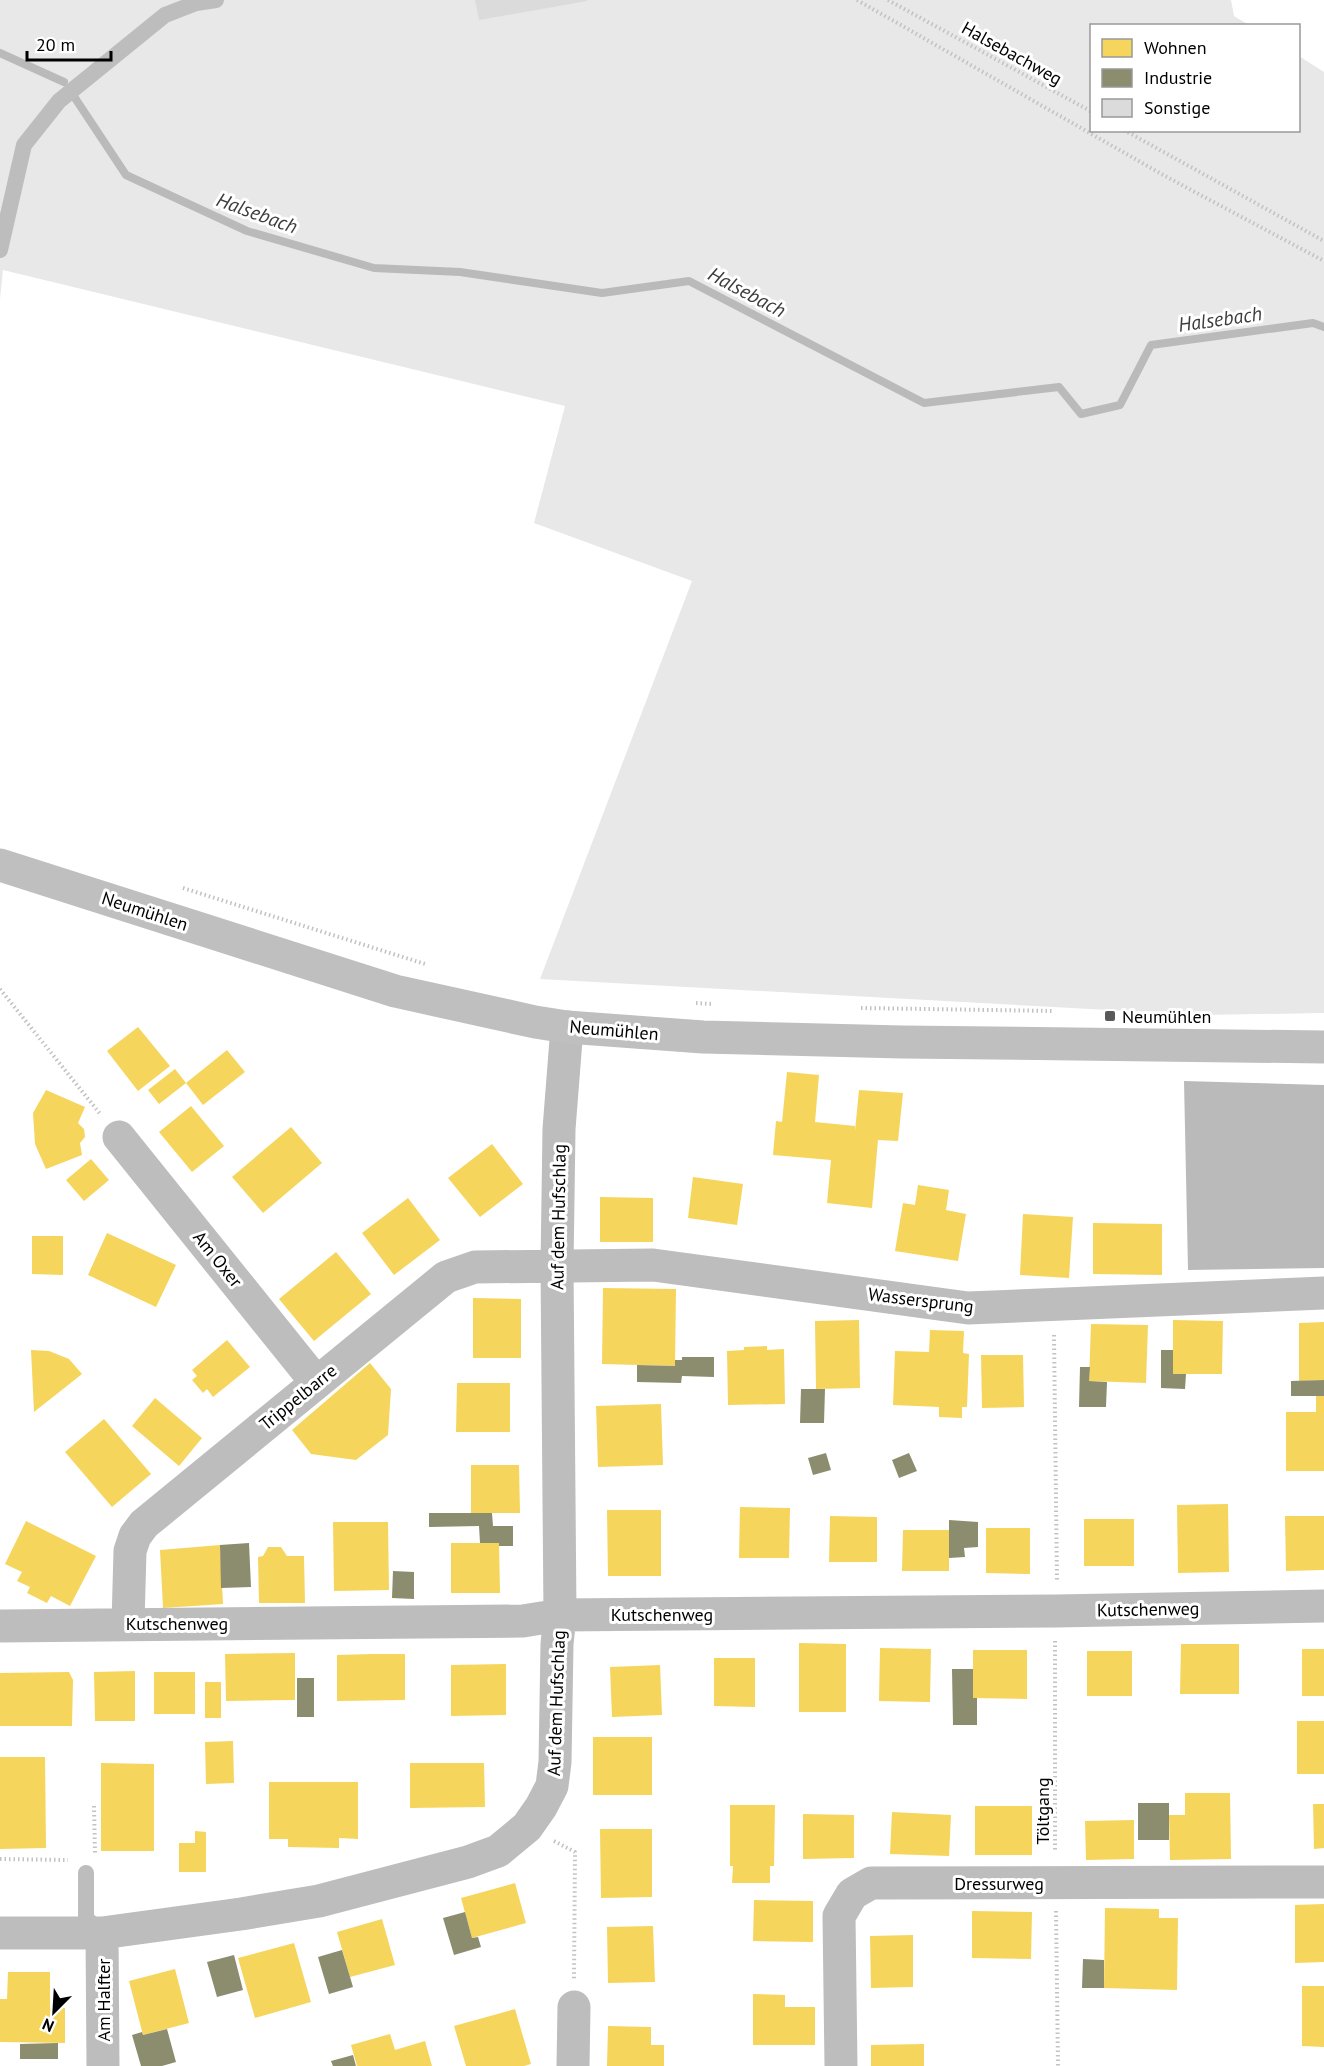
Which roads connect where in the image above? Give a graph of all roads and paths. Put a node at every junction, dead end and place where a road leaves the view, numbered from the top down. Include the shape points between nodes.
1 (216, 0) edge
2 (857, 0) edge
3 (888, 0) edge
4 (1090, 111) edge
5 (1128, 132) edge
6 (1324, 241) edge
7 (0, 250) edge
8 (1324, 261) edge
9 (0, 865) edge
10 (178, 887) dead end
11 (433, 966) dead end
12 (0, 989) edge
13 (692, 1003) dead end
14 (715, 1004) dead end
15 (855, 1008) dead end
16 (1055, 1011) dead end
17 (567, 1027) junction
18 (1324, 1047) edge
19 (119, 1137) joint
20 (557, 1266) junction
21 (1324, 1293) edge
22 (1054, 1304) junction
23 (316, 1382) junction
24 (1057, 1589) dead end
25 (1324, 1606) edge
26 (560, 1615) junction
27 (128, 1623) junction
28 (1, 1626) edge
29 (1055, 1640) dead end
30 (94, 1806) dead end
31 (527, 1827) junction
32 (0, 1859) edge
33 (86, 1866) junction
34 (1324, 1881) edge
35 (1056, 1883) junction
36 (0, 1933) edge
37 (102, 1933) junction
38 (574, 2007) joint
39 (103, 2066) edge
40 (573, 2066) edge
41 (841, 2066) edge
42 (1058, 2066) edge

1 - 7 lane via 165,15 59,101 24,145
2 - 8 path via 1165,176
3 - 4 path, Halsebachweg
5 - 6 path
9 - 17 street, Neumühlen via 396,991
10 - 11 path
12 - 19 path
13 - 14 path
15 - 16 path
17 - 18 street, Neumühlen via 703,1037
17 - 20 street, Auf dem Hufschlag via 559,1129
19 - 23 street, Am Oxer
20 - 22 street, Wassersprung via 653,1264 968,1308
20 - 23 street, Trippelbarre via 475,1267 446,1277
20 - 26 street, Auf dem Hufschlag
21 - 22 street, Wassersprung
22 - 24 path
23 - 27 street, Trippelbarre via 144,1524 130,1551
25 - 26 street, Kutschenweg
26 - 27 street, Kutschenweg via 522,1621
26 - 31 street, Auf dem Hufschlag via 552,1786
27 - 28 street, Kutschenweg
29 - 35 path, Töltgang
30 - 33 path via 95,1860
31 - 37 street, Auf dem Hufschlag via 498,1851 319,1901
31 - 38 path via 575,1852
32 - 33 path
33 - 37 lane via 86,1918
34 - 35 street, Dressurweg
35 - 41 street, Dressurweg via 871,1883 852,1894 839,1916
35 - 42 path, Töltgang
36 - 37 street, Auf dem Hufschlag
37 - 39 street, Am Halfter
38 - 40 street

